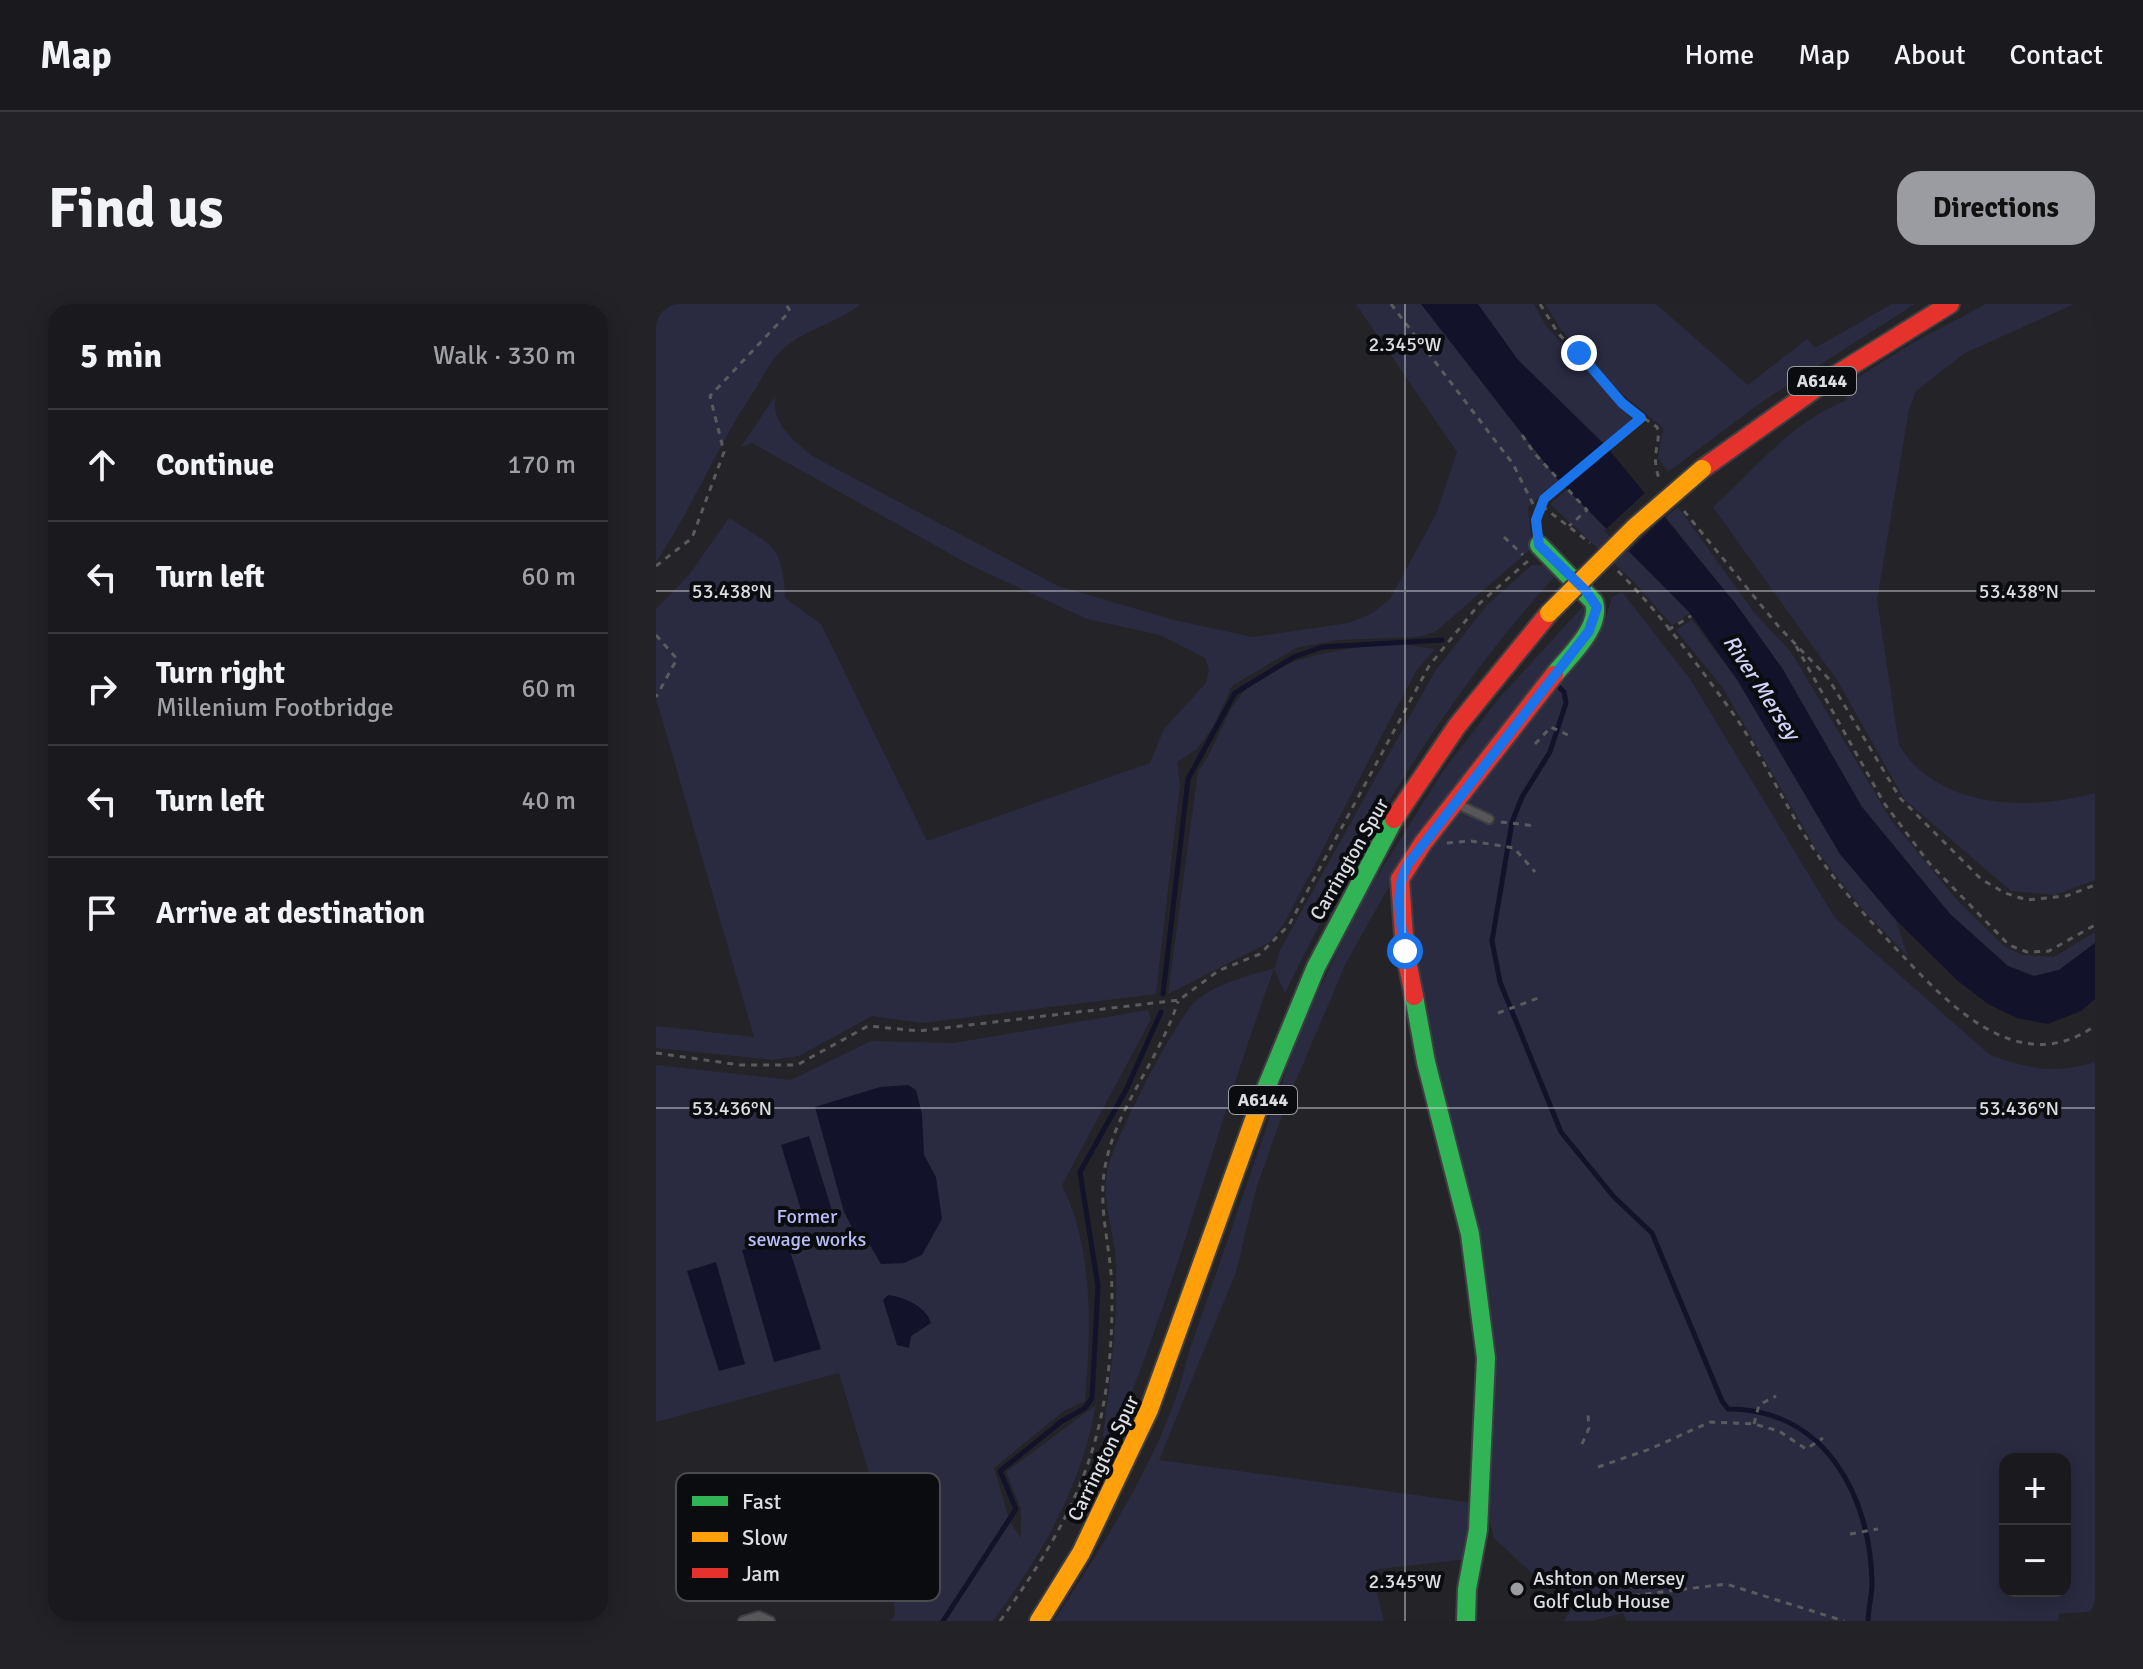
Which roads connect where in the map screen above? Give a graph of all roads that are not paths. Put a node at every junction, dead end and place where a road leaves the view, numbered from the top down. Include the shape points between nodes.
1 (1950, 304) edge
2 (1534, 553) road end
3 (1455, 803) junction
4 (1489, 819) dead end
5 (743, 1621) edge
6 (770, 1621) edge
7 (1039, 1621) edge
8 (1466, 1621) edge

1 - 7 main road, Carrington Spur / A6144, bridge via 1774,414 1642,520 1549,613 1429,765 1325,947 1285,1038 1156,1398 1114,1492
2 - 3 main road via 1586,591 1597,607 1596,617
3 - 4 lane
3 - 8 main road via 1400,879 1399,903 1421,1040 1477,1279 1486,1358 1475,1556
5 - 6 lane via 759,1616

